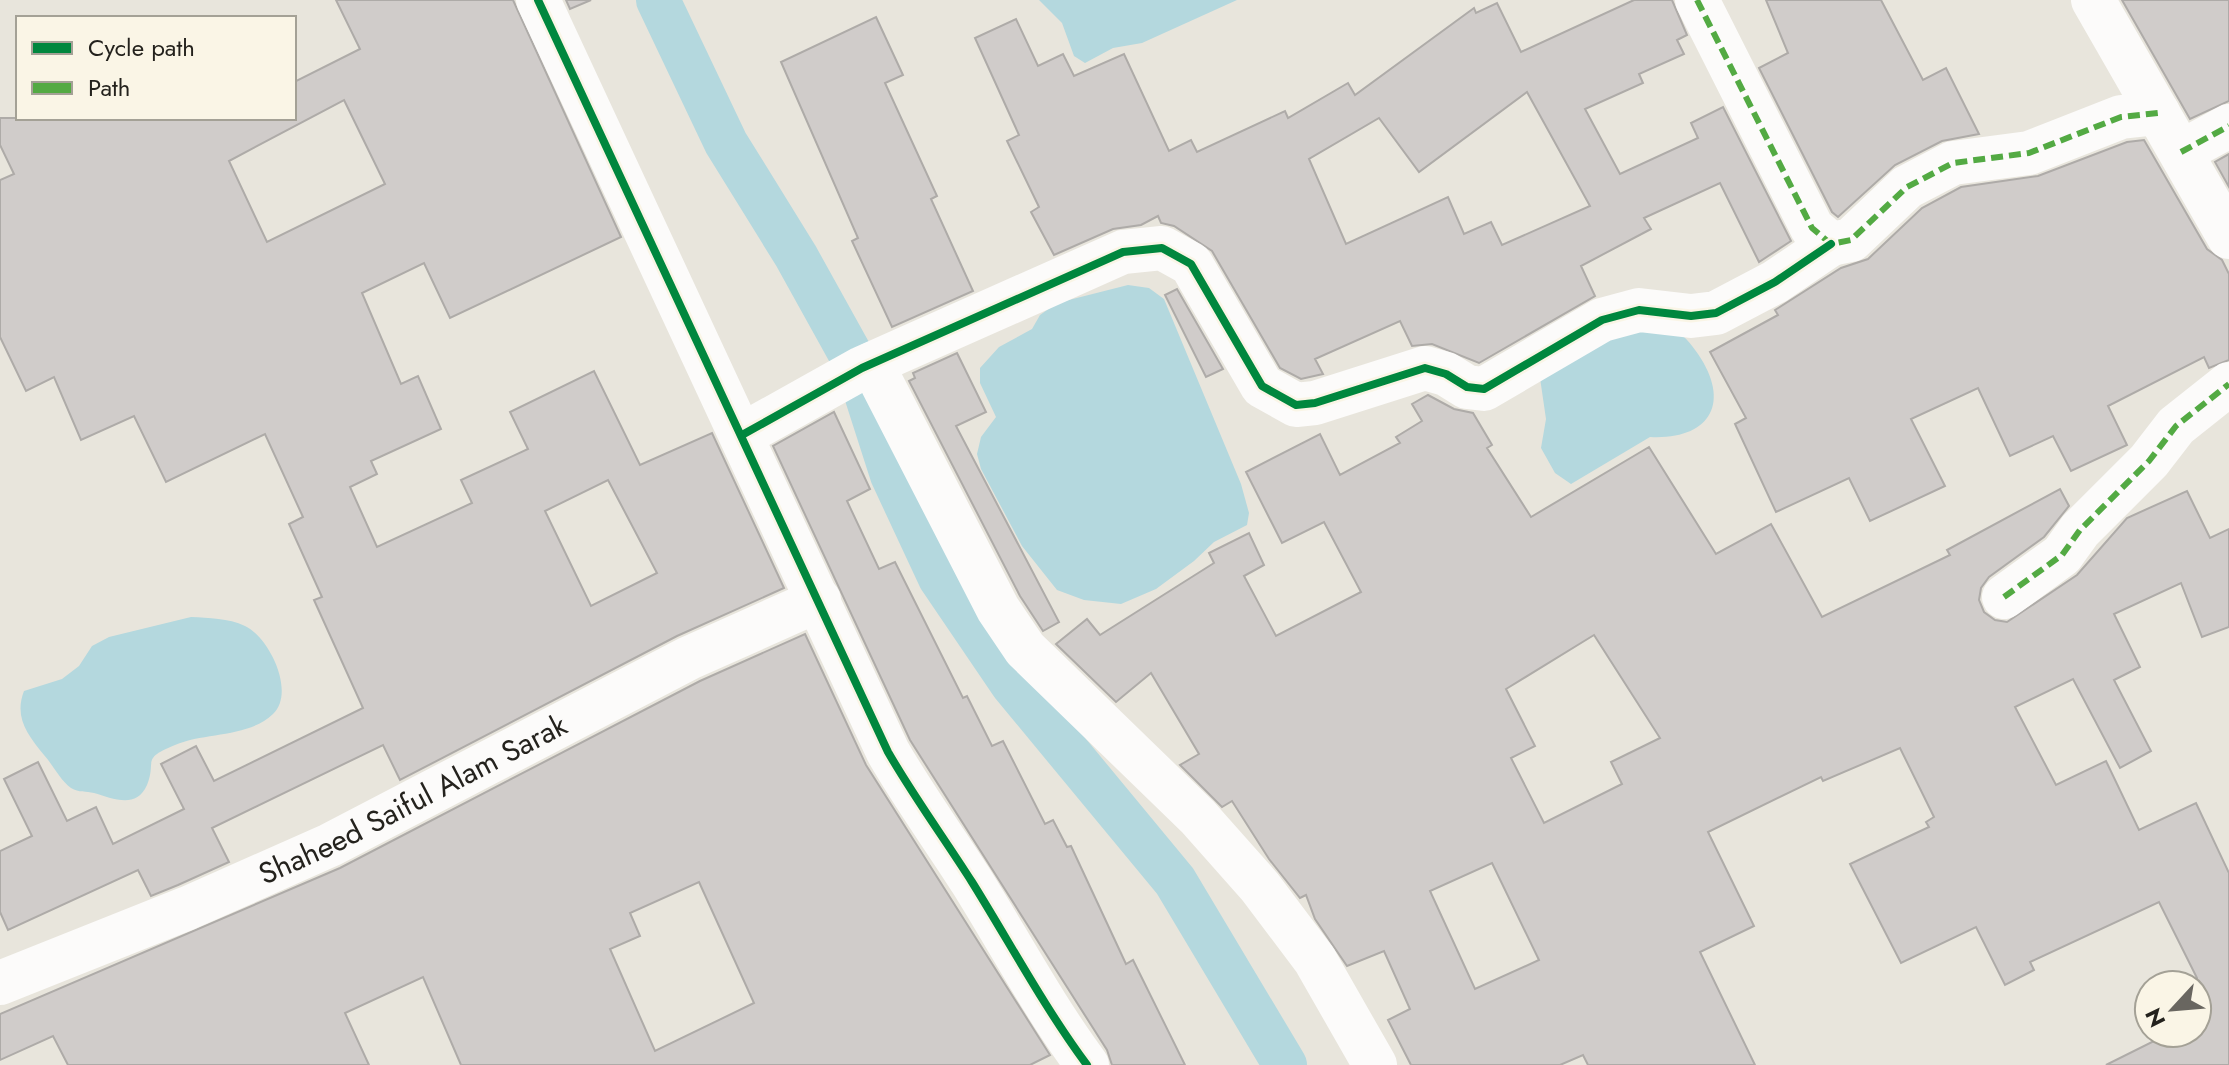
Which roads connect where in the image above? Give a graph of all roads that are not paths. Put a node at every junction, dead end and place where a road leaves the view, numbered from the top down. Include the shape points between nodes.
1 (538, 0) edge
2 (1697, 0) edge
3 (2093, 0) edge
4 (2158, 113) junction
5 (2229, 126) edge
6 (2181, 152) junction
7 (2229, 237) edge
8 (1831, 244) junction
9 (867, 366) junction
10 (2229, 384) edge
11 (754, 428) junction
12 (2004, 597) dead end
13 (819, 600) junction
14 (0, 983) edge
15 (1087, 1065) edge
16 (1375, 1065) edge

1 - 11 street
2 - 8 street via 1812,228
3 - 4 street
4 - 6 street
4 - 8 street via 2121,117 2029,153 1953,163 1907,187 1851,240
5 - 6 street
6 - 7 street
8 - 9 street via 1716,313 1639,310 1602,320 1484,389 1425,368 1296,405 1262,386 1191,264 1162,248 1123,252
9 - 11 street
9 - 16 street via 998,609 1025,649 1198,817 1260,887 1315,960
10 - 12 street via 2176,426 2062,555
11 - 13 street
13 - 14 street, Shaheed Saiful Alam Sarak via 675,665 330,845
13 - 15 street via 853,680 920,809

